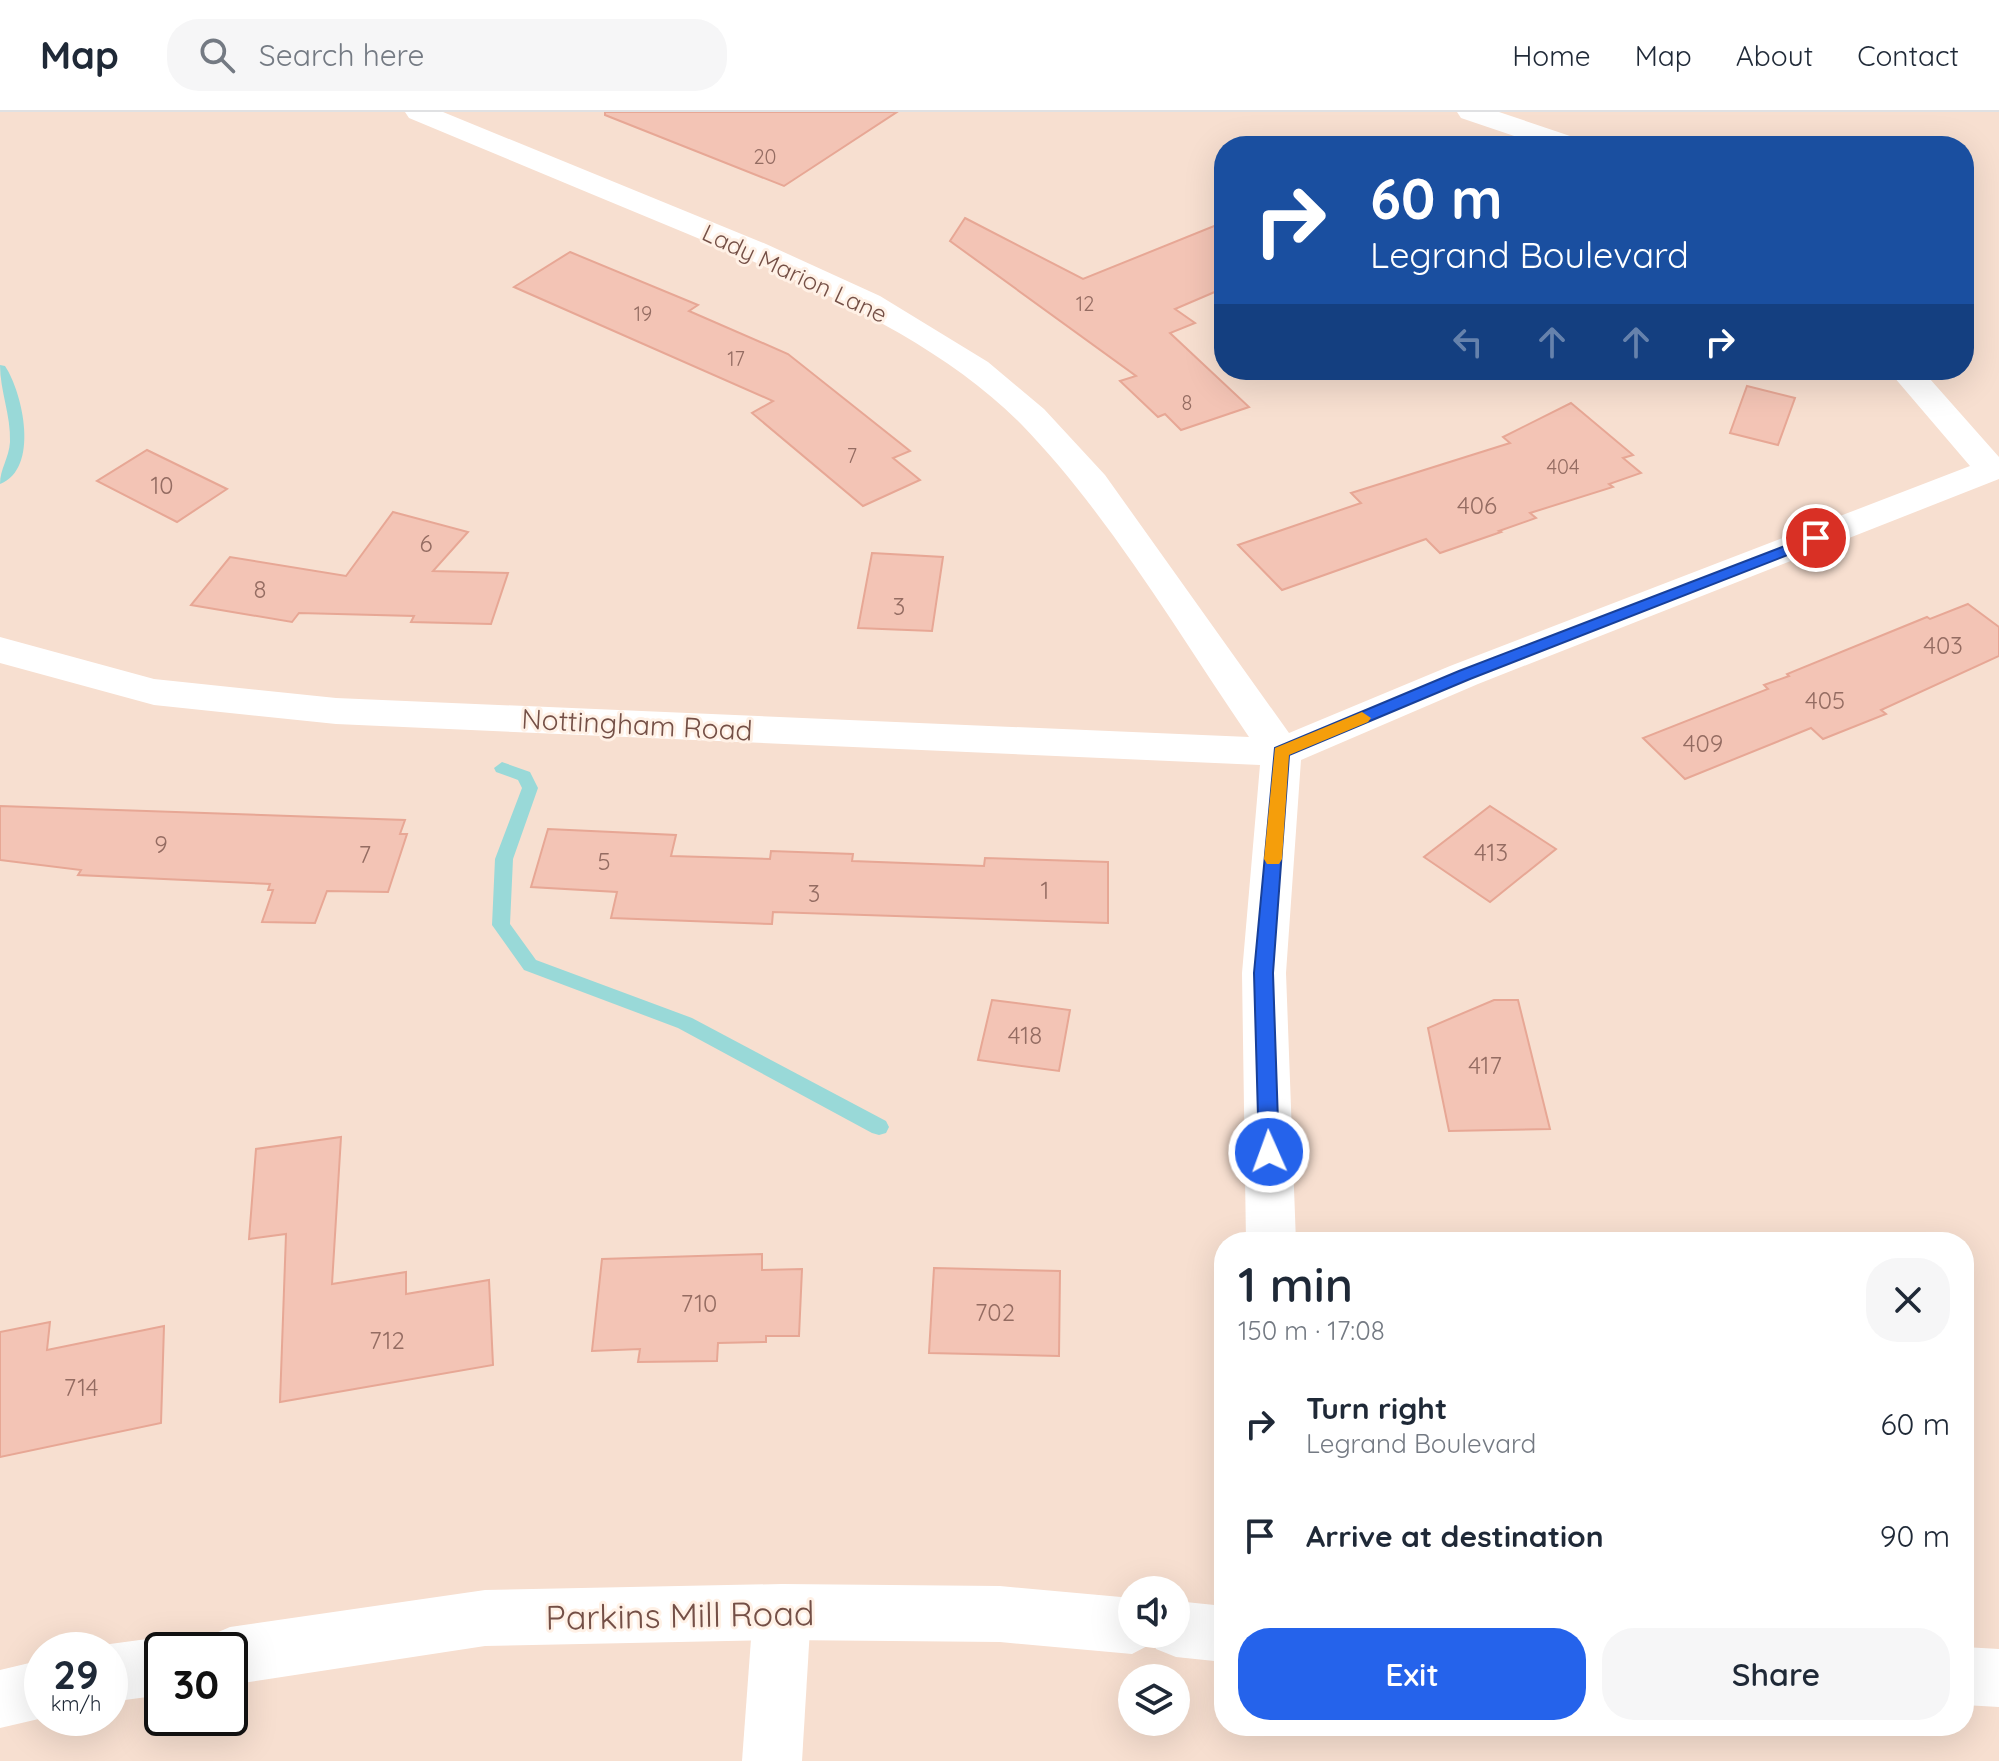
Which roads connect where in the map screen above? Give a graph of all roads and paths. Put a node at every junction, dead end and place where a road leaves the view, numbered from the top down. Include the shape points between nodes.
1 (419, 112) edge
2 (1471, 112) edge
3 (1542, 136) edge
4 (1913, 380) edge
5 (1995, 469) edge
6 (0, 650) edge
7 (1281, 752) junction
8 (1271, 1232) edge
9 (782, 1612) junction
10 (1118, 1625) edge
11 (1190, 1630) edge
12 (1214, 1633) edge
13 (248, 1653) edge
14 (1974, 1677) edge
15 (1999, 1678) edge
16 (24, 1693) edge
17 (0, 1699) edge
18 (772, 1761) edge

1 - 7 street, Lady Marion Lane via 869,303 976,369 1032,416 1093,483
2 - 3 street
4 - 5 street
5 - 7 street via 1479,669
6 - 7 street, Nottingham Road via 154,692 336,711
7 - 8 street via 1264,973
9 - 10 street, Parkins Mill Road via 1000,1614
9 - 13 street, Parkins Mill Road via 485,1618
9 - 18 street
11 - 12 street
14 - 15 street
16 - 17 street

